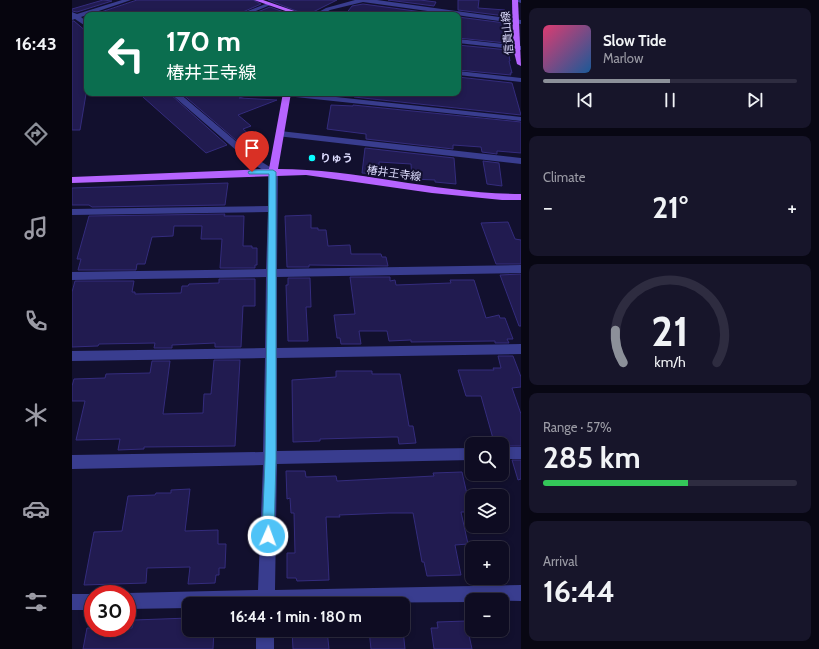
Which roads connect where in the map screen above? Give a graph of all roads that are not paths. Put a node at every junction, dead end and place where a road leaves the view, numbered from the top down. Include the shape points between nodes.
1 (126, 0) edge
2 (257, 0) edge
3 (363, 0) edge
4 (516, 0) edge
5 (521, 1) edge
6 (270, 4) junction
7 (86, 12) edge
8 (248, 12) edge
9 (294, 12) edge
10 (322, 12) edge
11 (448, 12) edge
12 (84, 13) edge
13 (461, 14) edge
14 (73, 16) edge
15 (518, 22) edge
16 (84, 23) edge
17 (461, 41) edge
18 (519, 48) edge
19 (521, 64) edge
20 (461, 74) edge
21 (521, 80) edge
22 (178, 96) edge
23 (286, 96) edge
24 (305, 96) edge
25 (521, 119) edge
26 (280, 134) junction
27 (521, 161) edge
28 (273, 172) junction
29 (72, 180) edge
30 (521, 197) edge
31 (273, 209) junction
32 (72, 212) edge
33 (521, 269) edge
34 (271, 273) junction
35 (72, 276) edge
36 (521, 349) edge
37 (271, 353) junction
38 (72, 356) edge
39 (521, 452) edge
40 (509, 453) edge
41 (465, 454) edge
42 (270, 459) junction
43 (72, 462) edge
44 (521, 593) edge
45 (266, 597) edge
46 (394, 597) edge
47 (136, 601) edge
48 (182, 601) edge
49 (72, 602) edge
50 (84, 602) edge
51 (265, 637) edge
52 (265, 649) edge

1 - 7 street
2 - 6 main road
3 - 10 street
3 - 11 street
4 - 5 street
4 - 15 main road, 信貴山線
6 - 8 street
6 - 9 main road
12 - 14 street
13 - 15 street
14 - 16 street
15 - 18 main road, 信貴山線
17 - 18 street
18 - 19 main road, 信貴山線
20 - 21 street
22 - 28 street via 254,161
23 - 26 main road
24 - 25 street
26 - 27 street
26 - 28 main road
28 - 29 main road, 椿井王寺線
28 - 30 main road, 椿井王寺線 via 306,172 432,190 502,198
28 - 31 street
31 - 32 street
31 - 34 street
33 - 34 street
34 - 35 street
34 - 37 street
36 - 37 street
37 - 38 street
37 - 42 street
39 - 40 street
41 - 42 street
42 - 43 street
42 - 45 street
44 - 46 street
47 - 48 street
49 - 50 street
51 - 52 street

